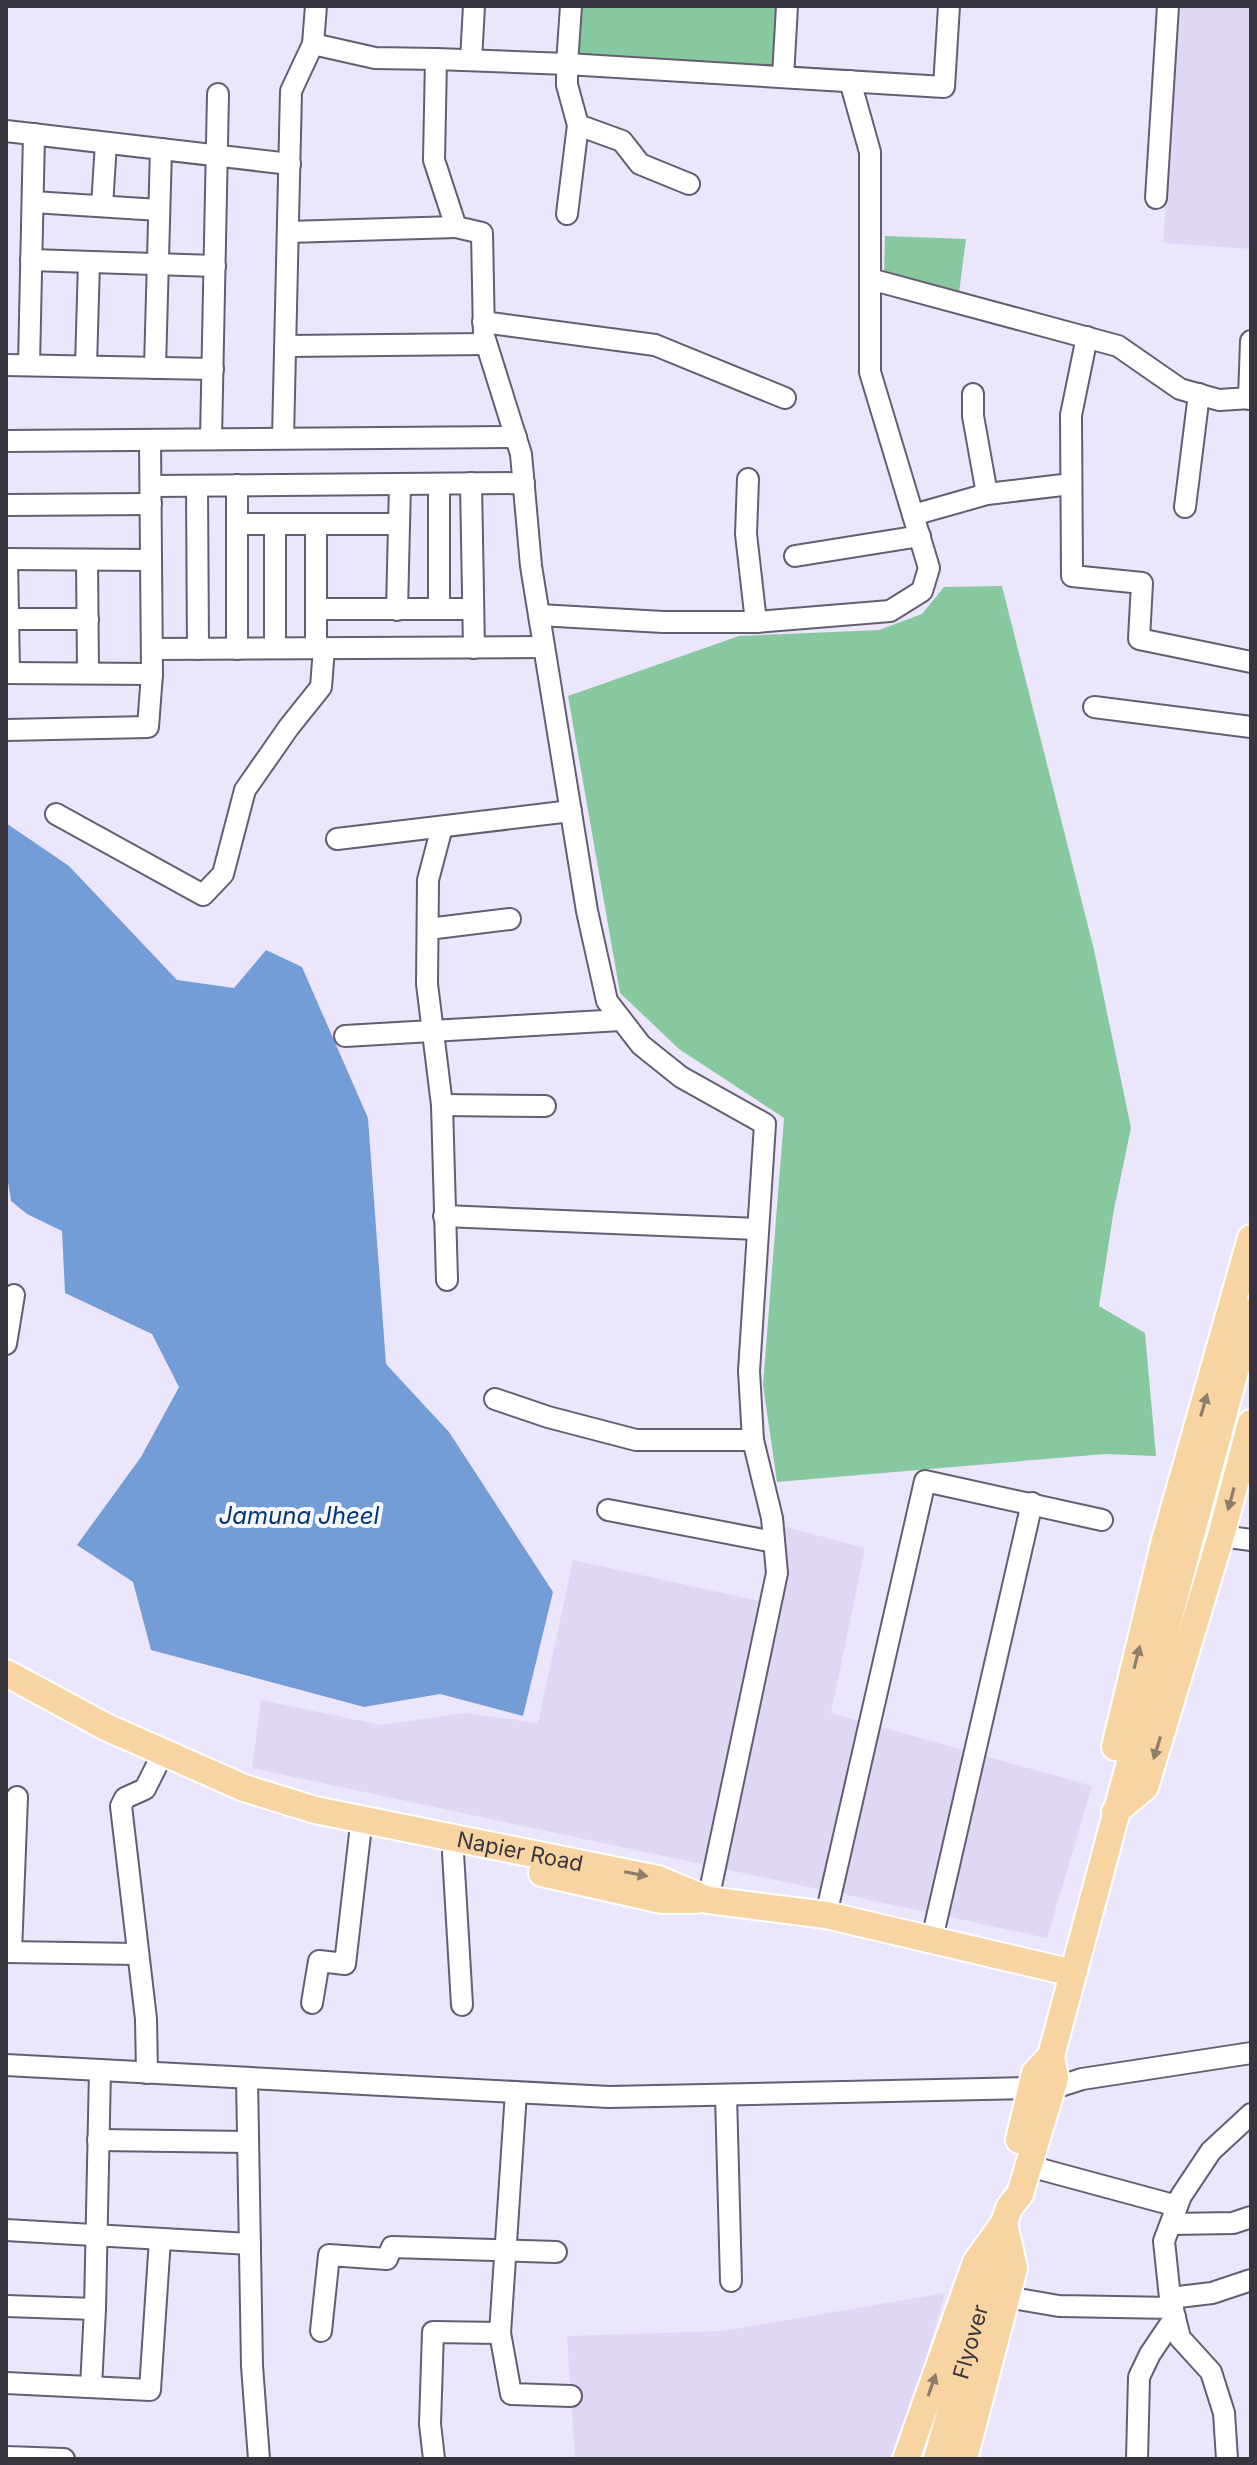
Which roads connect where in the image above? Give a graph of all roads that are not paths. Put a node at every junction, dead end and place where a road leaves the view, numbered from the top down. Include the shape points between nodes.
1 (316, 6) edge
2 (474, 6) edge
3 (571, 6) edge
4 (787, 6) edge
5 (949, 6) edge
6 (1168, 6) edge
7 (313, 44) junction
8 (436, 59) junction
9 (471, 60) junction
10 (567, 64) junction
11 (783, 77) junction
12 (850, 81) junction
13 (218, 94) dead end
14 (578, 125) junction
15 (6, 131) edge
16 (34, 134) junction
17 (106, 143) junction
18 (161, 149) junction
19 (217, 155) junction
20 (290, 164) junction
21 (689, 184) dead end
22 (1156, 198) dead end
23 (33, 202) junction
24 (102, 206) junction
25 (159, 210) junction
26 (567, 214) dead end
27 (456, 227) junction
28 (288, 232) junction
29 (31, 260) junction
30 (89, 262) junction
31 (158, 264) junction
32 (215, 266) junction
33 (870, 279) junction
34 (483, 322) junction
35 (1087, 337) junction
36 (1251, 341) edge
37 (486, 344) junction
38 (286, 346) junction
39 (6, 365) edge
40 (29, 365) junction
41 (86, 366) junction
42 (155, 368) junction
43 (213, 369) junction
44 (973, 394) dead end
45 (1199, 394) junction
46 (785, 398) dead end
47 (1250, 398) edge
48 (516, 437) junction
49 (283, 438) junction
50 (211, 439) junction
51 (150, 440) junction
52 (6, 441) edge
53 (748, 479) dead end
54 (471, 483) junction
55 (524, 483) junction
56 (400, 484) junction
57 (439, 484) junction
58 (1071, 484) junction
59 (237, 485) junction
60 (197, 486) junction
61 (987, 494) junction
62 (151, 495) junction
63 (6, 505) edge
64 (1185, 507) dead end
65 (913, 515) junction
66 (237, 524) junction
67 (275, 524) junction
68 (316, 524) junction
69 (399, 524) junction
70 (920, 536) junction
71 (795, 556) dead end
72 (6, 559) edge
73 (87, 560) junction
74 (151, 560) junction
75 (316, 609) junction
76 (439, 609) junction
77 (473, 609) junction
78 (397, 610) junction
79 (539, 615) junction
80 (8, 619) junction
81 (88, 619) junction
82 (756, 622) junction
83 (544, 647) junction
84 (275, 648) junction
85 (320, 648) junction
86 (474, 648) junction
87 (152, 649) junction
88 (198, 649) junction
89 (237, 649) junction
90 (1251, 662) edge
91 (8, 673) edge
92 (88, 673) junction
93 (152, 674) junction
94 (1094, 707) dead end
95 (1251, 727) edge
96 (6, 730) edge
97 (571, 811) junction
98 (56, 814) dead end
99 (442, 827) junction
100 (337, 839) dead end
101 (510, 919) dead end
102 (428, 929) junction
103 (621, 1020) junction
104 (433, 1029) junction
105 (345, 1036) dead end
106 (442, 1105) junction
107 (545, 1106) dead end
108 (444, 1216) junction
109 (758, 1229) junction
110 (1251, 1238) edge
111 (447, 1280) dead end
112 (14, 1295) dead end
113 (1251, 1312) edge
114 (6, 1344) edge
115 (495, 1399) dead end
116 (1251, 1423) edge
117 (753, 1440) junction
118 (1032, 1503) junction
119 (608, 1510) dead end
120 (1102, 1520) dead end
121 (1221, 1536) junction
122 (1251, 1540) edge
123 (774, 1542) junction
124 (6, 1673) edge
125 (6, 1688) edge
126 (159, 1760) junction
127 (17, 1797) dead end
128 (1116, 1814) junction
129 (360, 1834) junction
130 (453, 1853) junction
131 (708, 1900) junction
132 (826, 1915) junction
133 (932, 1939) junction
134 (8, 1952) edge
135 (138, 1954) junction
136 (1064, 1971) junction
137 (312, 2003) dead end
138 (462, 2005) dead end
139 (1251, 2053) edge
140 (6, 2065) edge
141 (100, 2070) junction
142 (147, 2073) junction
143 (247, 2078) junction
144 (1042, 2089) junction
145 (516, 2092) junction
146 (726, 2095) junction
147 (1251, 2114) edge
148 (1030, 2132) junction
149 (98, 2140) junction
150 (248, 2142) junction
151 (1029, 2166) junction
152 (1006, 2215) junction
153 (1174, 2215) junction
154 (1251, 2217) edge
155 (6, 2230) edge
156 (96, 2235) junction
157 (160, 2239) junction
158 (250, 2244) junction
159 (506, 2251) junction
160 (556, 2252) dead end
161 (1251, 2280) edge
162 (731, 2281) dead end
163 (1006, 2297) junction
164 (6, 2306) edge
165 (1173, 2308) junction
166 (95, 2309) junction
167 (321, 2331) dead end
168 (500, 2333) junction
169 (6, 2383) edge
170 (91, 2387) junction
171 (571, 2396) dead end
172 (6, 2457) edge
173 (64, 2459) edge
174 (259, 2459) edge
175 (434, 2459) edge
176 (906, 2459) edge
177 (937, 2459) edge
178 (964, 2459) edge
179 (1137, 2459) edge
180 (1227, 2459) edge

1 - 7 street
2 - 9 street
3 - 10 street
4 - 11 street
5 - 12 street via 944,87
6 - 22 street
7 - 8 street via 375,58
7 - 20 street via 291,91
8 - 9 street
8 - 27 street via 434,160
9 - 10 street
10 - 11 street
10 - 14 street
11 - 12 street
12 - 33 street via 870,152
13 - 19 street
14 - 21 street via 622,141 640,164
14 - 26 street
15 - 16 street
16 - 17 street
16 - 23 street
17 - 18 street
17 - 24 street
18 - 19 street
18 - 25 street
19 - 20 street
19 - 32 street
20 - 28 street
23 - 24 street
23 - 29 street
24 - 25 street
25 - 31 street
27 - 28 street
27 - 34 street via 482,233
28 - 38 street
29 - 30 street
29 - 40 street
30 - 31 street
30 - 41 street
31 - 32 street
31 - 42 street
32 - 43 street
33 - 35 street
33 - 65 street via 870,372
34 - 37 street
34 - 46 street via 655,345
35 - 45 street via 1118,346 1180,389
35 - 58 street via 1071,415
36 - 47 street
37 - 38 street
37 - 48 street
38 - 49 street
39 - 40 street
40 - 41 street
41 - 42 street
42 - 43 street
43 - 50 street
44 - 61 street
45 - 47 street via 1219,400
45 - 64 street
48 - 49 street
48 - 55 street
49 - 50 street
50 - 51 street
51 - 52 street
51 - 62 street
53 - 82 street via 746,534
54 - 55 street
54 - 57 street
54 - 77 street
55 - 79 street
56 - 57 street
56 - 59 street
56 - 69 street
57 - 76 street
58 - 61 street
58 - 90 street via 1072,576 1142,583 1139,639
59 - 60 street
59 - 66 street
60 - 62 street
60 - 88 street
61 - 65 street
62 - 63 street
62 - 74 street
65 - 70 street
66 - 67 street
66 - 89 street
67 - 68 street
67 - 84 street
68 - 69 street
68 - 75 street
69 - 78 street
70 - 71 street
70 - 82 street via 929,568 922,591 890,611
72 - 73 street
72 - 80 street
73 - 74 street
73 - 81 street
74 - 87 street
75 - 78 street
75 - 85 street
76 - 77 street
76 - 78 street
77 - 86 street
79 - 82 street
79 - 83 street
80 - 81 street
80 - 91 street
81 - 92 street
83 - 86 street
83 - 97 street
84 - 85 street
84 - 89 street
85 - 86 street
85 - 98 street via 321,687 245,790 223,874 203,895
87 - 88 street
87 - 93 street
88 - 89 street
91 - 92 street
92 - 93 street
93 - 96 street via 148,727
94 - 95 street
97 - 99 street
97 - 103 street via 607,1001
99 - 100 street
99 - 102 street via 428,880
101 - 102 street
102 - 104 street
103 - 104 street
103 - 109 street via 641,1045 681,1077 765,1124
104 - 105 street
104 - 106 street
106 - 107 street
106 - 108 street
108 - 109 street
108 - 111 street
109 - 117 street via 749,1371
128 -> 110 main road via 1106,1782 1164,1544
112 - 114 street
113 - 128 main road
115 - 117 street via 636,1440
116 -> 121 main road
117 - 123 street
118 - 120 street
118 - 132 street via 925,1481
118 - 133 street
119 - 123 street
121 - 122 street
121 -> 128 main road via 1145,1787
123 - 131 street via 777,1573
124 - 126 main road, Napier Road
125 - 126 main road
126 - 129 main road via 244,1802
126 -> 131 main road, Napier Road via 315,1810 658,1879
126 - 135 street via 145,1789 125,1798 121,1806
127 - 134 street
128 - 136 main road
129 - 130 main road
129 - 137 street via 345,1964 319,1961
130 - 131 main road via 662,1900
130 - 138 street
131 - 132 main road, Napier Road
132 - 133 main road, Napier Road
133 - 136 main road, Napier Road
134 - 135 street
135 - 142 street
136 - 144 main road via 1051,2056 1035,2073
139 - 144 street
140 - 141 street
141 - 142 street
141 - 149 street
142 - 143 street
143 - 145 street
143 - 150 street
144 - 146 street
144 - 148 main road
145 - 146 street
145 - 159 street
146 - 162 street
147 - 153 street via 1211,2151
148 - 151 main road
148 - 152 main road via 1006,2191
149 - 150 street
149 - 156 street
150 - 158 street
151 - 152 main road
151 - 153 street
152 - 163 main road via 1014,2268
176 -> 152 main road via 976,2262
152 - 177 main road, Flyover
153 - 154 street via 1233,2223
153 - 165 street via 1164,2241
155 - 156 street
156 - 157 street
156 - 166 street
157 - 158 street
157 - 170 street via 150,2390
158 - 174 street
159 - 160 street
159 - 167 street via 392,2247 387,2259 329,2255
159 - 168 street
161 - 165 street
163 - 165 street via 1059,2306
163 - 178 main road
164 - 166 street
165 - 179 street via 1139,2377
165 - 180 street via 1180,2338 1211,2372 1224,2413
166 - 170 street
168 - 171 street via 511,2394
168 - 175 street via 433,2332
169 - 170 street
172 - 173 street

